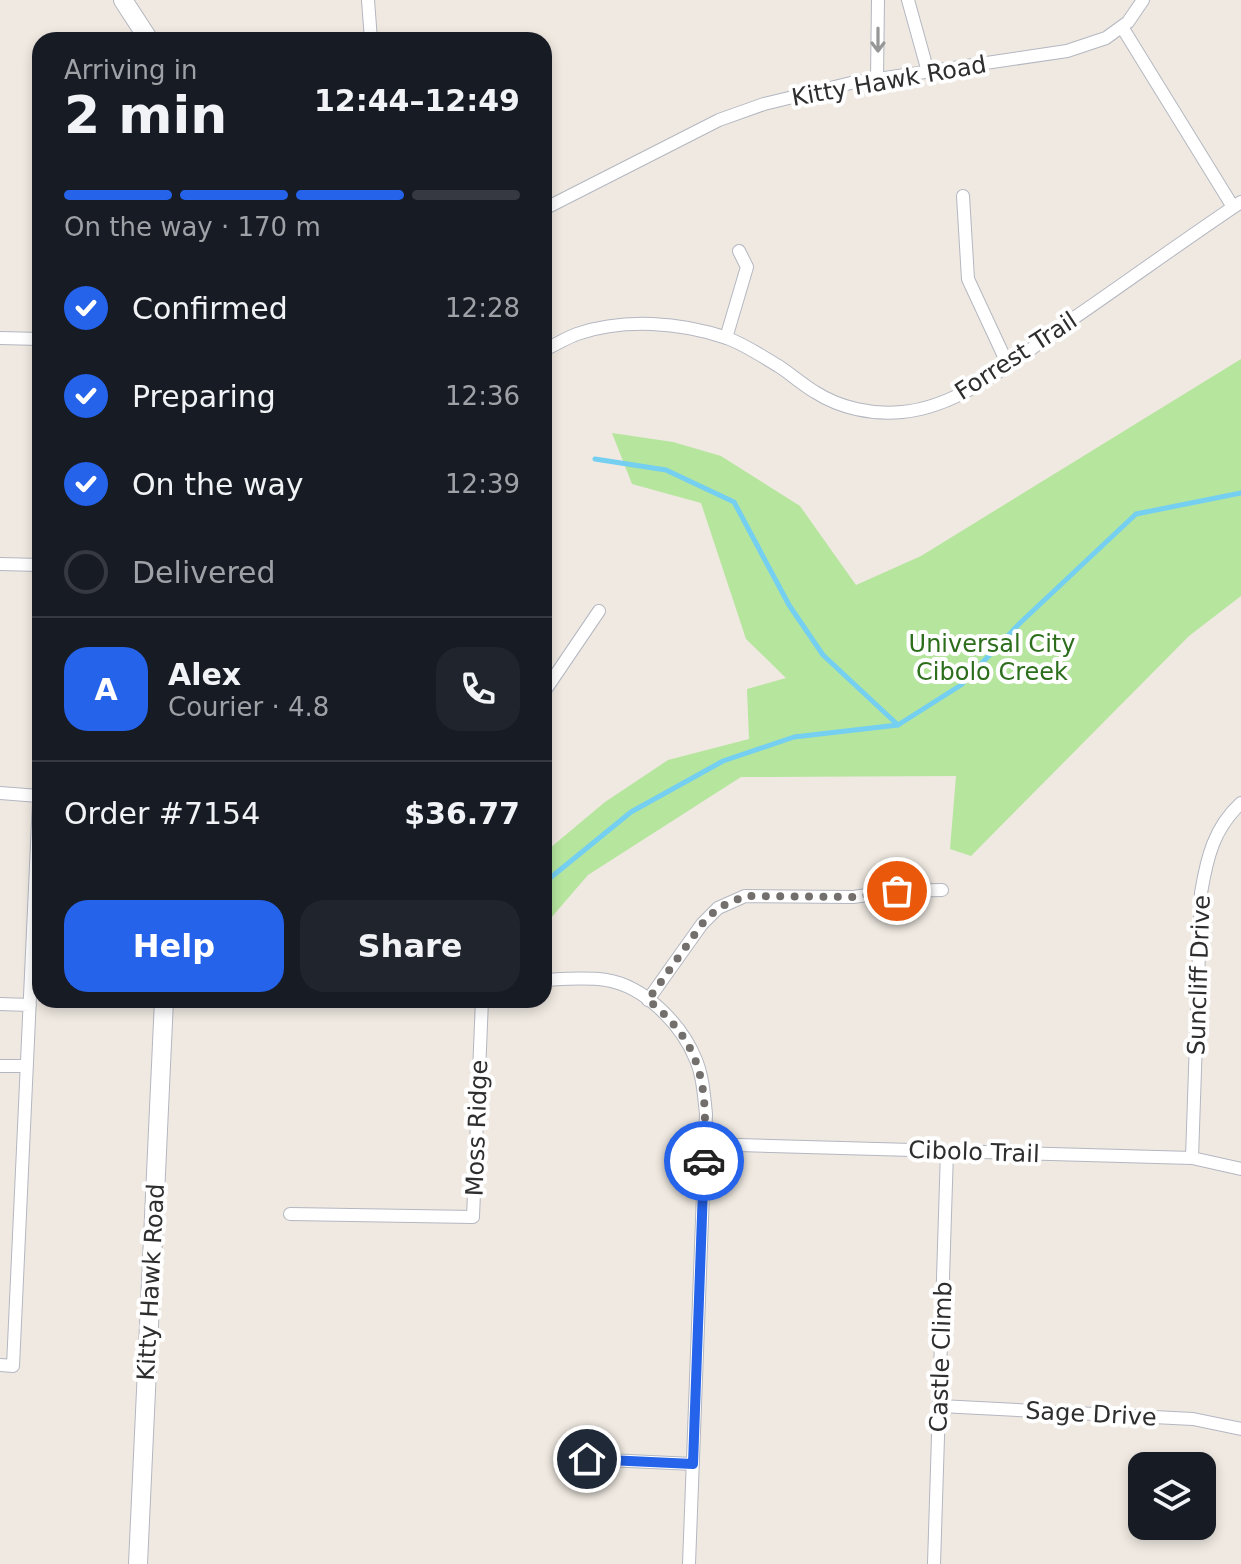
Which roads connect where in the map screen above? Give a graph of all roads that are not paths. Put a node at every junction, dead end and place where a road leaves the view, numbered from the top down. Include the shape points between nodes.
1 (123, 0) edge
2 (368, 0) edge
3 (878, 0) edge
4 (908, 0) edge
5 (1143, 0) edge
6 (1122, 27) junction
7 (144, 32) edge
8 (370, 32) edge
9 (928, 72) junction
10 (877, 79) junction
11 (963, 196) dead end
12 (1237, 204) edge
13 (552, 205) edge
14 (739, 251) dead end
15 (0, 338) edge
16 (726, 338) junction
17 (32, 339) edge
18 (552, 346) edge
19 (1008, 365) junction
20 (0, 564) edge
21 (32, 565) edge
22 (599, 611) dead end
23 (552, 680) edge
24 (0, 793) edge
25 (32, 795) edge
26 (1241, 803) edge
27 (942, 890) dead end
28 (552, 980) edge
29 (32, 981) edge
30 (648, 1000) junction
31 (0, 1004) edge
32 (30, 1005) junction
33 (164, 1008) edge
34 (482, 1008) edge
35 (0, 1066) edge
36 (27, 1066) junction
37 (705, 1144) junction
38 (947, 1151) junction
39 (1192, 1158) junction
40 (1241, 1169) edge
41 (290, 1214) dead end
42 (6, 1366) edge
43 (940, 1406) junction
44 (1241, 1429) edge
45 (587, 1459) dead end
46 (693, 1464) junction
47 (138, 1564) edge
48 (689, 1564) edge
49 (934, 1564) edge

1 - 7 street
2 - 8 street
3 -> 10 street
4 - 9 street
5 - 6 street, Kitty Hawk Road
6 - 9 street, Kitty Hawk Road via 1067,51
6 - 12 street
9 - 10 street, Kitty Hawk Road
10 - 13 street, Kitty Hawk Road via 764,104 719,120
11 - 19 street via 968,279
12 - 19 street, Forrest Trail
14 - 16 street via 747,267
15 - 17 street
16 - 18 street, Forrest Trail via 636,323 577,334
16 - 19 street, Forrest Trail via 828,399 871,412 931,407
20 - 21 street
22 - 23 street
24 - 25 street
26 - 39 street, Suncliff Drive via 1225,818 1208,853 1201,893
27 - 30 street via 853,897 745,896 718,908 702,924
28 - 30 street via 609,980
29 - 32 street
30 - 37 street via 682,1035 696,1060 704,1086
31 - 32 street
32 - 36 street
33 - 47 street, Kitty Hawk Road
34 - 41 street, Moss Ridge via 473,1217
35 - 36 street
36 - 42 street
37 - 38 street, Cibolo Trail
37 - 46 street
38 - 39 street, Cibolo Trail
38 - 43 street, Castle Climb
39 - 40 street, Cibolo Trail
43 - 44 street, Sage Drive via 1193,1419
43 - 49 street, Castle Climb
45 - 46 street
46 - 48 street

